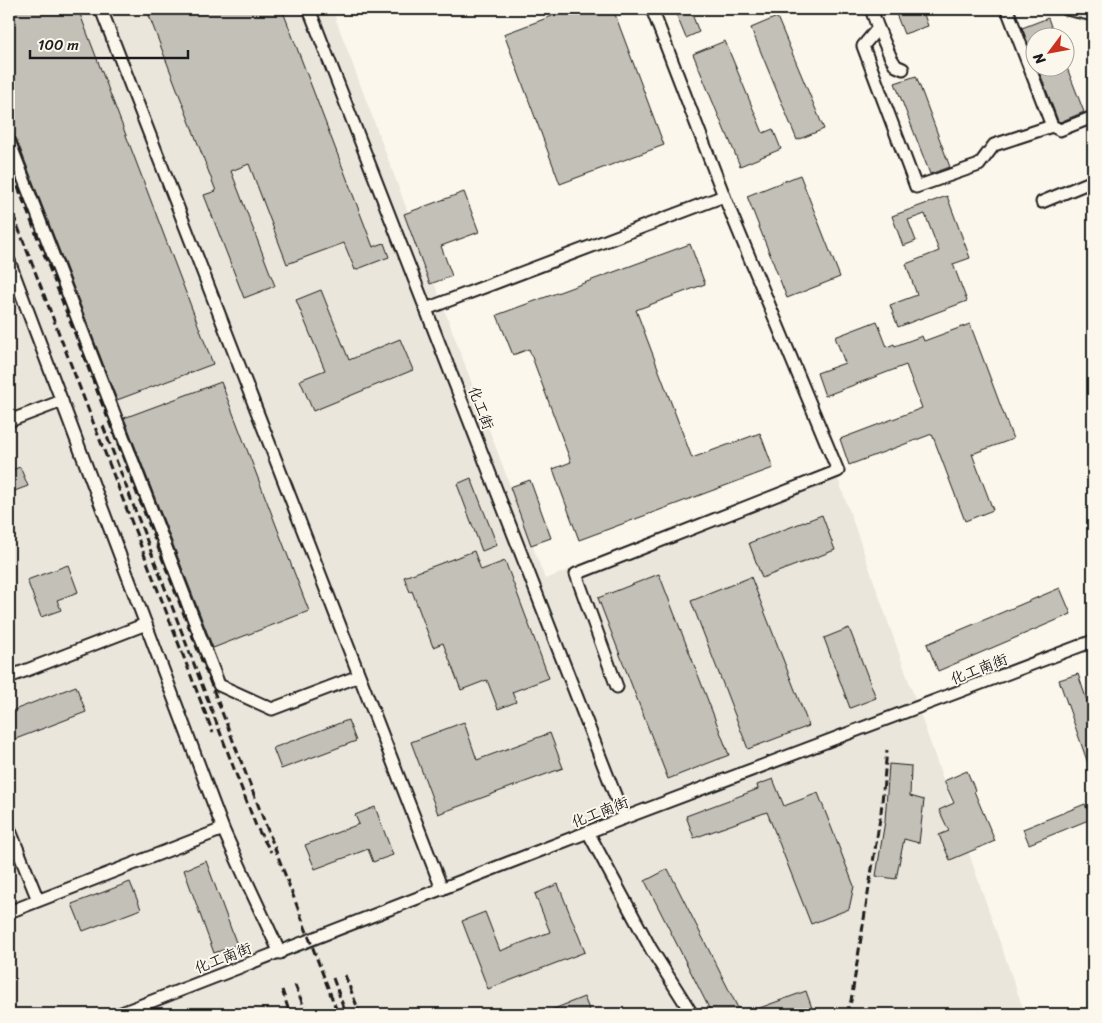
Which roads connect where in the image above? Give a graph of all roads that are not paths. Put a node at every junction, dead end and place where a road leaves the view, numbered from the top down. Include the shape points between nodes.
1 (101, 9) edge
2 (309, 9) edge
3 (652, 9) edge
4 (871, 9) edge
5 (1007, 9) edge
6 (1066, 9) edge
7 (1093, 16) edge
8 (878, 28) junction
9 (903, 69) dead end
10 (1093, 117) edge
11 (1052, 126) junction
12 (9, 141) edge
13 (1093, 181) edge
14 (724, 196) junction
15 (1042, 202) dead end
16 (9, 261) edge
17 (426, 309) junction
18 (62, 401) junction
19 (9, 421) edge
20 (146, 624) junction
21 (1093, 642) edge
22 (359, 676) junction
23 (9, 677) edge
24 (617, 687) dead end
25 (624, 818) junction
26 (9, 828) edge
27 (223, 829) junction
28 (588, 832) junction
29 (442, 889) junction
30 (38, 900) junction
31 (9, 912) edge
32 (280, 952) junction
33 (119, 1014) edge
34 (692, 1014) edge

1 - 22 street
2 - 17 street, 化工街
3 - 14 street
4 - 8 street
5 - 11 street
6 - 7 street
8 - 9 street via 890,58
8 - 11 street via 863,46 916,187 979,165 994,145
10 - 11 street via 1060,130
12 - 22 street via 219,685 272,709
13 - 15 street
14 - 17 street
14 - 24 street via 838,471 576,574
16 - 18 street
17 - 25 street, 化工街
18 - 19 street
18 - 20 street
20 - 23 street
20 - 27 street
21 - 25 street, 化工南街
22 - 29 street
25 - 28 street, 化工南街
26 - 30 street
27 - 30 street
27 - 32 street
28 - 29 street, 化工南街
28 - 34 street via 651,949
29 - 32 street, 化工南街
30 - 31 street
32 - 33 street, 化工南街

